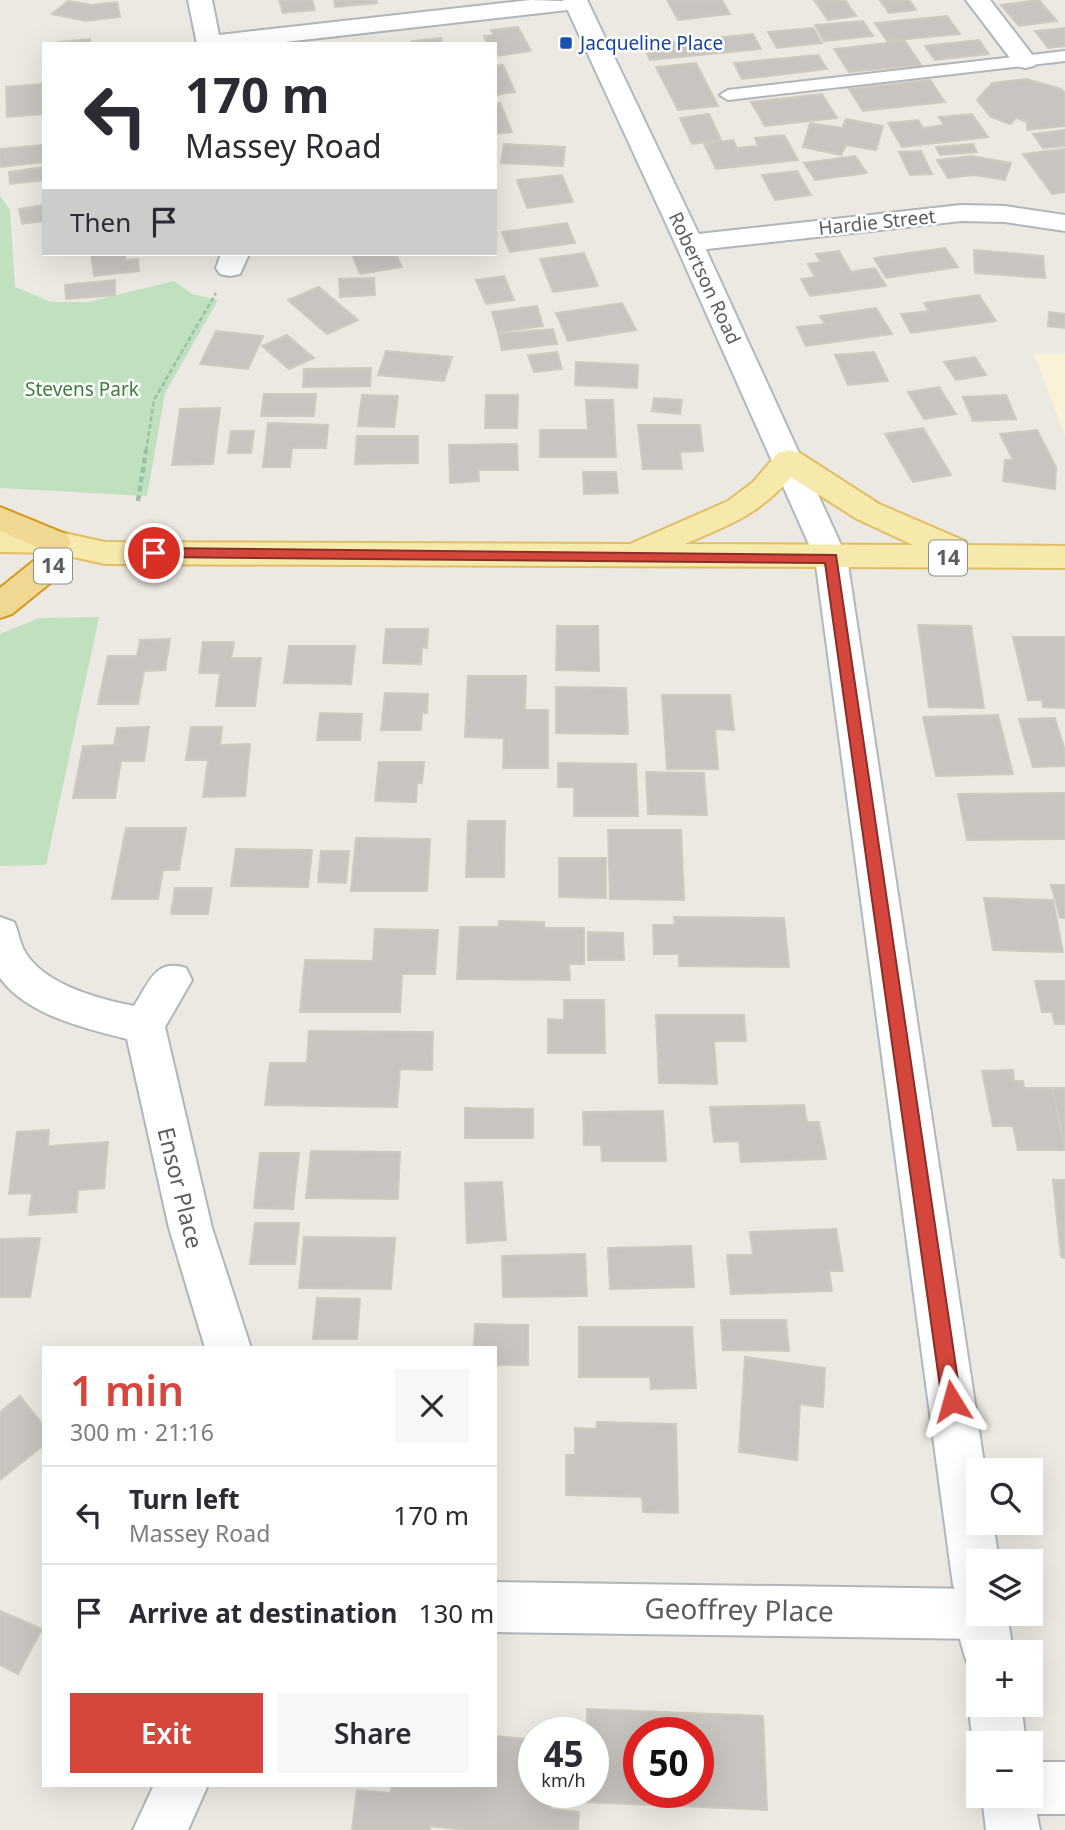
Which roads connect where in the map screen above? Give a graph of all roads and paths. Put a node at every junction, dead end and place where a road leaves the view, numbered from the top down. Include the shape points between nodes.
1 (200, 0) edge
2 (978, 0) edge
3 (576, 1) edge
4 (209, 42) edge
5 (218, 42) edge
6 (1065, 56) edge
7 (1025, 61) junction
8 (728, 95) dead end
9 (1065, 223) edge
10 (689, 243) junction
11 (233, 261) edge
12 (789, 460) junction
13 (138, 501) dead end
14 (0, 518) edge
15 (0, 541) edge
16 (51, 554) junction
17 (628, 556) junction
18 (1065, 557) edge
19 (831, 558) junction
20 (979, 558) junction
21 (0, 567) edge
22 (0, 606) edge
23 (0, 933) edge
24 (172, 980) dead end
25 (144, 1025) junction
26 (227, 1346) edge
27 (973, 1549) edge
28 (497, 1607) edge
29 (966, 1614) edge
30 (182, 1787) edge
31 (1043, 1788) edge
32 (1065, 1788) edge
33 (1010, 1808) edge
34 (160, 1830) edge
35 (1013, 1830) edge

1 - 4 main road
2 - 7 main road
3 - 5 main road
3 - 10 main road, Robertson Road
6 - 7 lane
7 - 8 lane
9 - 10 main road, Hardie Street via 961,213
10 - 12 main road, Robertson Road
11 - 13 path via 154,400
12 - 17 main road via 739,509
12 - 19 main road, Robertson Road
12 - 20 main road via 820,484 888,523
14 - 16 highway
15 - 16 main road, 14
16 - 17 main road, 14
16 - 21 main road, 14
16 - 22 highway
17 - 19 main road, 14
18 - 20 main road, 14
19 - 20 main road, 14
19 - 27 main road, Robertson Road
23 - 25 main road via 7,956 31,984 56,1000 110,1019
24 - 25 main road
25 - 26 main road, Ensor Place via 180,1196
28 - 29 main road, Geoffrey Place
30 - 34 main road
31 - 32 main road
33 - 35 main road

